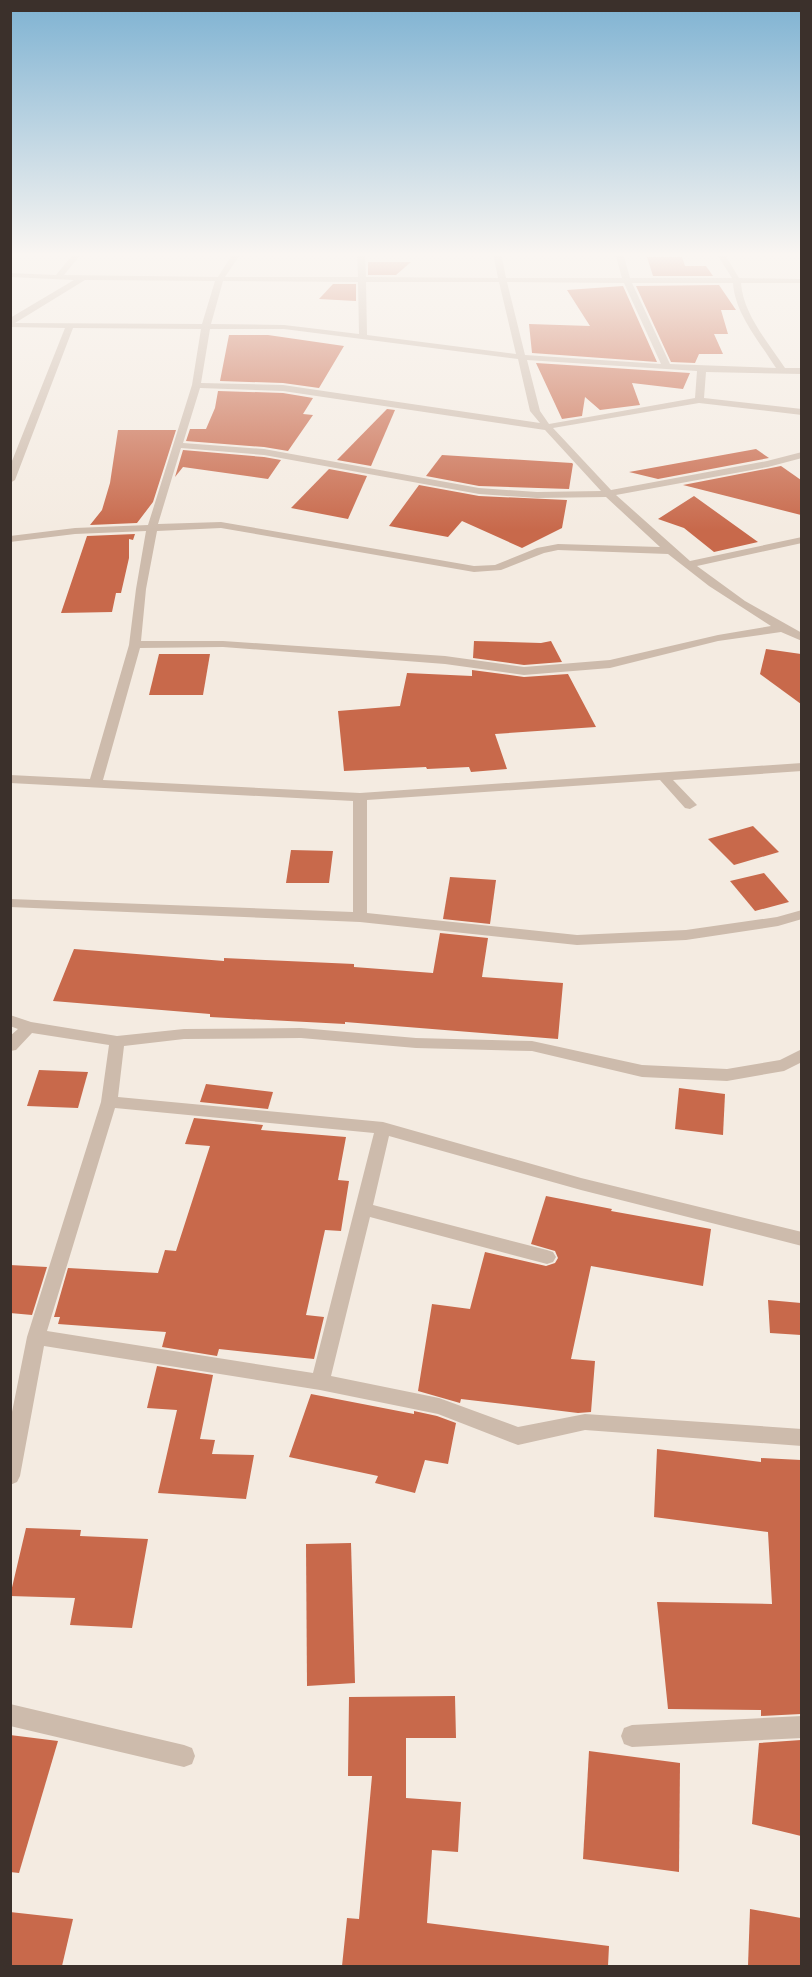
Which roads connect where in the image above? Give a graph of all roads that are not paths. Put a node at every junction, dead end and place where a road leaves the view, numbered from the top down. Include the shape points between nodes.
1 (62, 345) edge
2 (203, 345) edge
3 (427, 345) edge
4 (517, 345) edge
5 (657, 345) edge
6 (766, 345) edge
7 (520, 357) junction
8 (667, 367) junction
9 (702, 369) junction
10 (782, 370) junction
11 (801, 371) edge
12 (196, 385) junction
13 (699, 400) junction
14 (801, 412) edge
15 (546, 427) junction
16 (178, 445) junction
17 (801, 455) edge
18 (10, 480) edge
19 (608, 494) junction
20 (152, 528) junction
21 (10, 539) edge
22 (801, 540) edge
23 (672, 551) junction
24 (689, 565) junction
25 (782, 628) junction
26 (801, 638) edge
27 (135, 645) junction
28 (801, 767) edge
29 (663, 777) junction
30 (10, 779) edge
31 (96, 782) junction
32 (360, 796) junction
33 (690, 805) dead end
34 (10, 903) edge
35 (801, 914) edge
36 (360, 917) junction
37 (10, 1020) edge
38 (29, 1026) junction
39 (117, 1041) junction
40 (10, 1046) edge
41 (801, 1054) edge
42 (109, 1102) junction
43 (383, 1128) junction
44 (363, 1209) junction
45 (801, 1239) edge
46 (547, 1257) dead end
47 (36, 1336) junction
48 (320, 1382) junction
49 (801, 1438) edge
50 (10, 1476) edge
51 (10, 1715) edge
52 (801, 1726) edge
53 (632, 1736) dead end
54 (183, 1756) dead end

1 - 18 street
2 - 12 street
3 - 7 street
4 - 7 street
5 - 8 street
6 - 10 street
7 - 8 street
7 - 15 street via 535,411
8 - 9 street
9 - 10 street
9 - 13 street
10 - 11 street
12 - 15 street via 283,388
12 - 16 street
13 - 14 street
13 - 15 street
15 - 19 street
16 - 19 street via 264,452 479,491
16 - 20 street
17 - 19 street
19 - 23 street
20 - 21 street
20 - 23 street via 221,525 474,569 497,568 558,547
20 - 27 street
22 - 24 street
23 - 24 street
24 - 25 street
25 - 26 street
25 - 27 street via 718,638 610,664 524,671 445,660 223,644
27 - 31 street
28 - 29 street
29 - 32 street
29 - 33 street
30 - 31 street
31 - 32 street
32 - 36 street
34 - 36 street
35 - 36 street via 686,935 577,940
37 - 38 street
38 - 39 street
38 - 40 street
39 - 41 street via 184,1034 301,1033 416,1043 532,1046 642,1071 727,1075 784,1065
39 - 42 street
42 - 43 street
42 - 47 street
43 - 44 street
43 - 45 street via 581,1184
44 - 46 street
44 - 48 street
47 - 48 street
47 - 50 street
48 - 49 street via 439,1406 518,1436 585,1422
51 - 54 street
52 - 53 street

